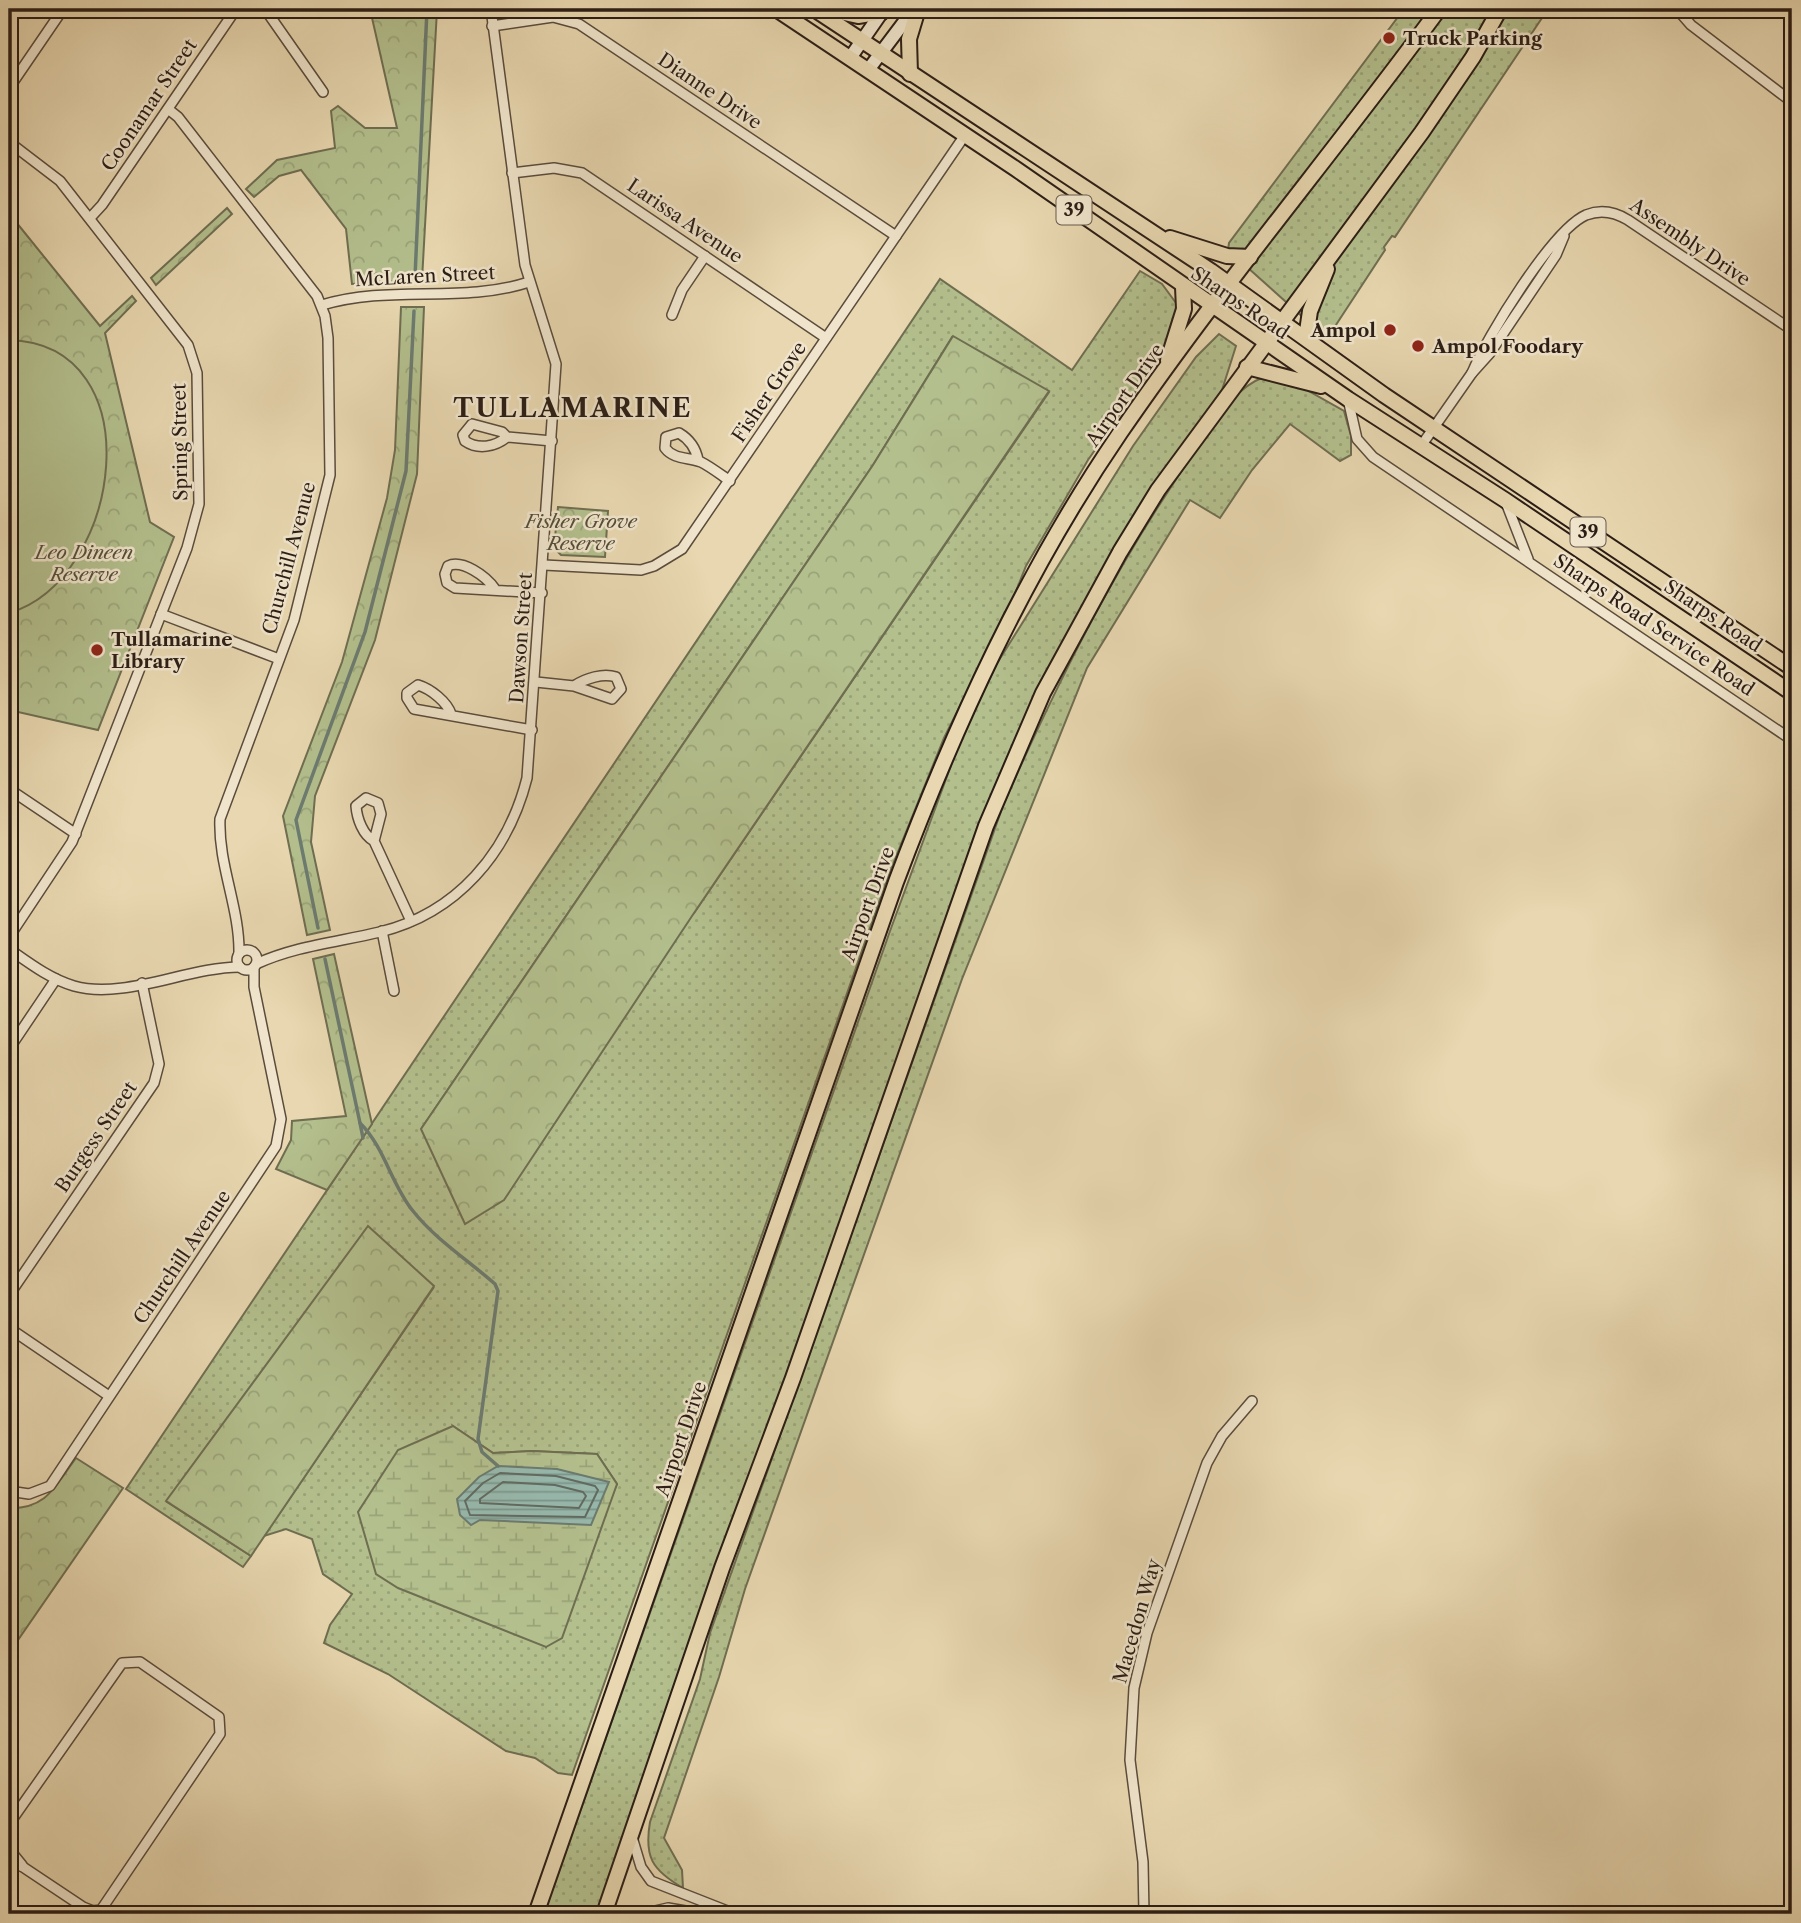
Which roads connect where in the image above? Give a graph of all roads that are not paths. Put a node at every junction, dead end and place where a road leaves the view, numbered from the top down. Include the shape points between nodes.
1 (63, 9) edge
2 (236, 9) edge
3 (265, 9) edge
4 (491, 9) edge
5 (776, 9) edge
6 (814, 9) edge
7 (826, 9) edge
8 (916, 9) edge
9 (1439, 9) edge
10 (1500, 9) edge
11 (1677, 9) edge
12 (883, 10) edge
13 (492, 26) junction
14 (862, 41) junction
15 (881, 54) junction
16 (850, 58) junction
17 (868, 70) junction
18 (910, 74) junction
19 (9, 88) edge
20 (1792, 88) edge
21 (323, 92) dead end
22 (1789, 100) edge
23 (167, 109) junction
24 (965, 135) junction
25 (9, 142) edge
26 (512, 173) junction
27 (90, 218) junction
28 (1151, 232) junction
29 (896, 236) junction
30 (1335, 249) junction
31 (705, 256) junction
32 (1250, 257) junction
33 (529, 282) junction
34 (1228, 284) junction
35 (1183, 287) junction
36 (322, 305) junction
37 (1212, 307) junction
38 (672, 315) dead end
39 (1281, 321) junction
40 (1792, 330) edge
41 (826, 338) junction
42 (1306, 338) junction
43 (1265, 343) junction
44 (1247, 368) junction
45 (1163, 374) junction
46 (1341, 395) junction
47 (1434, 428) junction
48 (507, 437) dead end
49 (552, 442) junction
50 (1421, 446) junction
51 (698, 460) dead end
52 (730, 481) junction
53 (1505, 500) junction
54 (1530, 564) junction
55 (544, 565) junction
56 (495, 589) junction
57 (542, 593) junction
58 (161, 614) junction
59 (279, 659) junction
60 (1792, 668) edge
61 (536, 682) junction
62 (574, 686) junction
63 (1792, 693) edge
64 (451, 714) junction
65 (532, 730) junction
66 (1792, 740) edge
67 (9, 789) edge
68 (76, 834) junction
69 (374, 841) dead end
70 (411, 921) junction
71 (382, 931) junction
72 (9, 937) edge
73 (9, 949) edge
74 (247, 960) junction
75 (56, 979) junction
76 (142, 983) junction
77 (394, 991) dead end
78 (9, 1049) edge
79 (9, 1295) edge
80 (9, 1328) edge
81 (109, 1395) junction
82 (1252, 1401) dead end
83 (9, 1491) edge
84 (9, 1824) edge
85 (631, 1835) junction
86 (9, 1849) edge
87 (9, 1861) edge
88 (23, 1867) junction
89 (1143, 1913) edge
90 (536, 1914) edge
91 (604, 1914) edge
92 (642, 1914) edge
93 (704, 1914) edge
94 (735, 1914) edge

1 - 19 street
2 - 23 street, Coonamar Street
3 - 21 street
4 - 13 street, Dawson Street
5 - 16 main road, Sharps Road / 39
6 - 14 main road, Sharps Road / 39
7 - 12 main road via 858,16
8 - 15 street
8 - 18 main road via 909,39
9 - 32 main road, Airport Drive
10 - 30 main road via 1422,132
11 - 22 street via 1690,25
12 - 14 street
13 - 26 street, Dawson Street
13 - 29 street, Dianne Drive via 553,17 579,24
14 - 15 main road, Sharps Road / 39
14 - 16 street
15 - 17 street
15 - 18 main road, Sharps Road / 39
16 - 17 main road, Sharps Road / 39
17 - 24 main road, Sharps Road / 39
18 - 28 main road, Sharps Road / 39
20 - 22 street
23 - 27 street, Coonamar Street
23 - 36 street, Churchill Avenue via 178,117
24 - 29 street, Fisher Grove
24 - 35 main road, Sharps Road / 39
25 - 27 street, Spring Street via 53,173
26 - 31 street, Larissa Avenue via 554,168 582,173
26 - 33 street, Dawson Street
27 - 58 street, Spring Street via 183,337 197,373 198,513
28 - 32 main road via 1227,256
28 - 34 main road, Sharps Road / 39
29 - 41 street, Fisher Grove
30 - 39 main road
30 - 42 main road via 1310,311
31 - 38 street
31 - 41 street, Larissa Avenue
32 - 34 main road, Airport Drive
33 - 36 street, McLaren Street via 490,293 354,296
33 - 49 street, Dawson Street via 556,365
34 - 37 main road, Airport Drive
34 - 39 main road, Sharps Road / 39
35 - 37 main road, Sharps Road / 39
35 - 45 main road via 1184,309
36 - 59 street, Churchill Avenue via 328,338 330,475 297,609
37 - 43 main road, Sharps Road / 39
37 - 45 main road, Airport Drive
39 - 42 main road, Sharps Road / 39
39 - 43 main road
40 - 47 street, Assembly Drive via 1621,216 1601,211 1587,215 1548,250
41 - 52 street, Fisher Grove
42 - 47 main road, Sharps Road / 39
43 - 44 main road
43 - 46 main road, Sharps Road / 39
44 - 46 main road via 1274,372
44 - 85 main road via 1158,490 1120,552 1016,754 944,941
45 - 90 main road, Airport Drive via 1090,479 1033,578 974,693 924,808
46 - 50 main road, Sharps Road / 39
46 - 54 street, Sharps Road Service Road via 1357,439 1373,457
47 - 50 street, Assembly Drive
47 - 60 main road, Sharps Road / 39
48 - 49 street
49 - 55 street, Dawson Street
50 - 53 main road, Sharps Road / 39
51 - 52 street
52 - 55 street, Fisher Grove via 687,544 654,566 625,571
53 - 54 street, Sharps Road Service Road
53 - 63 main road, Sharps Road / 39
54 - 66 street, Sharps Road Service Road
55 - 57 street, Dawson Street
56 - 56 street via 455,588 447,583 448,566 463,565
56 - 57 street
57 - 61 street, Dawson Street
58 - 59 street
58 - 68 street, Spring Street
59 - 74 street, Churchill Avenue via 219,819
61 - 62 street
61 - 65 street, Dawson Street
62 - 62 street via 607,674 616,677 621,689 612,699
64 - 64 street via 414,709 408,693 418,685 425,688 448,705
64 - 65 street
65 - 70 street, Dawson Street via 523,795 499,846 466,886
67 - 68 street
68 - 72 street, Spring Street
69 - 70 street
70 - 71 street, Dawson Street
71 - 74 street, Dawson Street
71 - 77 street
73 - 75 street, Dawson Street
74 - 76 street, Dawson Street
74 - 81 street, Churchill Avenue via 281,1119 276,1146
75 - 76 street, Dawson Street via 90,988
75 - 78 street
76 - 79 street, Burgess Street via 159,1064 153,1083
80 - 81 street
81 - 83 street, Churchill Avenue via 50,1486 29,1494
82 - 89 street, Macedon Way via 1228,1428 1207,1463 1140,1660 1130,1749 1143,1862
84 - 88 street via 122,1663 140,1662 219,1717 220,1734 101,1910 83,1907
85 - 91 main road
85 - 94 street via 641,1867 651,1881
86 - 88 street
87 - 88 street
92 - 93 street via 668,1908

